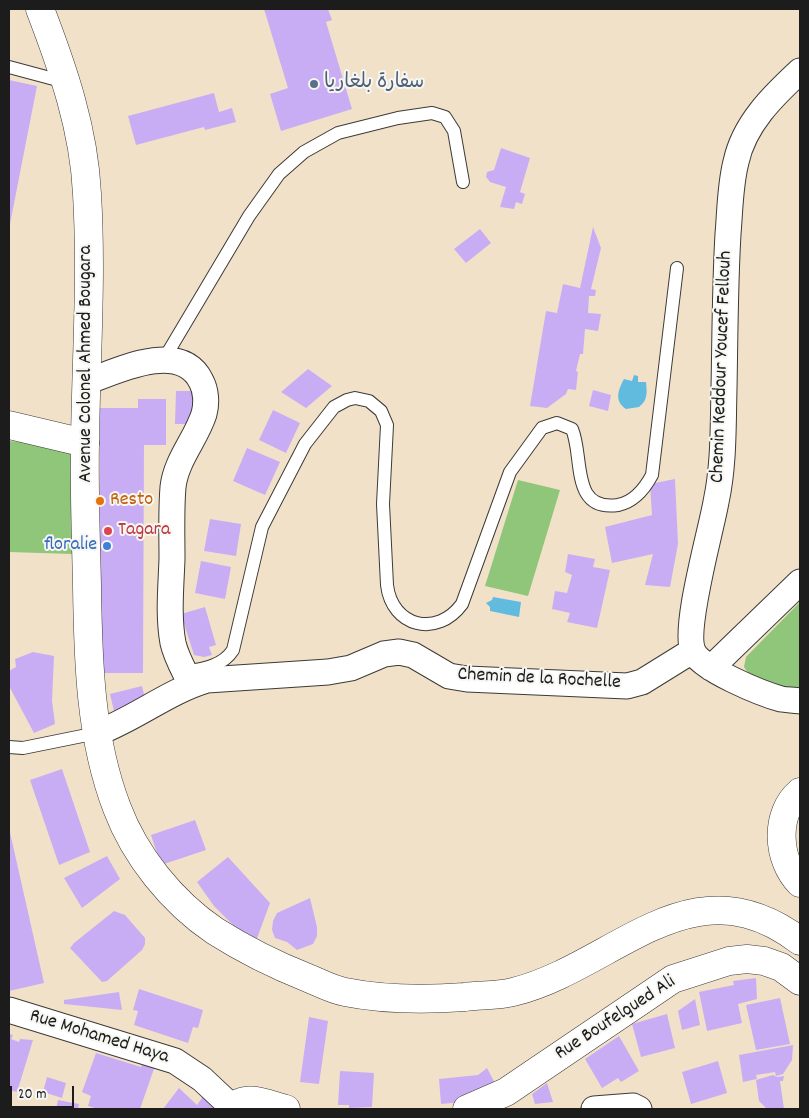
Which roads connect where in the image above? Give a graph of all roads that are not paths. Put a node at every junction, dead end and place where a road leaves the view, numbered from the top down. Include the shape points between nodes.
1 (40, 9) edge
2 (9, 67) edge
3 (800, 71) edge
4 (65, 82) junction
5 (463, 182) dead end
6 (676, 268) dead end
7 (164, 359) junction
8 (87, 382) junction
9 (9, 425) edge
10 (85, 443) junction
11 (800, 582) edge
12 (692, 651) junction
13 (712, 668) junction
14 (188, 679) junction
15 (800, 701) edge
16 (97, 733) junction
17 (9, 747) edge
18 (800, 792) edge
19 (800, 883) edge
20 (800, 941) edge
21 (800, 981) edge
22 (9, 1010) edge
23 (233, 1109) edge
24 (286, 1109) edge
25 (467, 1109) edge
26 (594, 1109) edge
27 (639, 1109) edge

1 - 4 main road, Avenue Colonel Ahmed Bougara
2 - 4 lane
3 - 12 street, Chemin Keddour Youcef Fellouh via 761,110 736,162 726,262 723,460 694,605
4 - 8 main road, Avenue Colonel Ahmed Bougara via 78,120 88,193
5 - 7 lane via 454,131 445,117 432,113 338,133 304,152 279,174 249,216
6 - 14 lane via 652,475 634,498 610,505 590,498 581,484 577,442 572,429 557,423 542,428 510,472 462,604 449,618 440,622 412,622 396,611 388,594 383,504 387,425 381,411 369,401 347,400 334,407 305,444 262,527 233,650 229,657
7 - 8 street via 134,365
7 - 14 street via 178,361 193,370 199,376 205,393 204,412 173,485 171,616 174,644
8 - 10 main road, Avenue Colonel Ahmed Bougara
9 - 10 main road
10 - 16 main road, Avenue Colonel Ahmed Bougara via 88,649
11 - 13 street
12 - 13 street
12 - 14 street, Chemin de la Rochelle via 642,682 627,686 467,679 449,676 413,655 399,652 328,672
13 - 15 street via 762,692
14 - 16 street, Chemin de la Rochelle via 122,724
16 - 17 lane via 23,748
16 - 20 main road, Avenue Colonel Ahmed Bougara via 103,765 118,810 134,845 156,877 203,923 240,948 342,992 414,1000 512,992 572,969 662,920 698,910 731,912 762,919
18 - 19 main road via 783,814 781,837 788,866
21 - 25 main road, Rue Boufelgued Ali via 781,967 747,959 729,960 673,979 506,1092
22 - 23 street, Rue Mohamed Haya via 176,1061 202,1079
23 - 24 main road via 239,1102 248,1100
26 - 27 street via 633,1106

